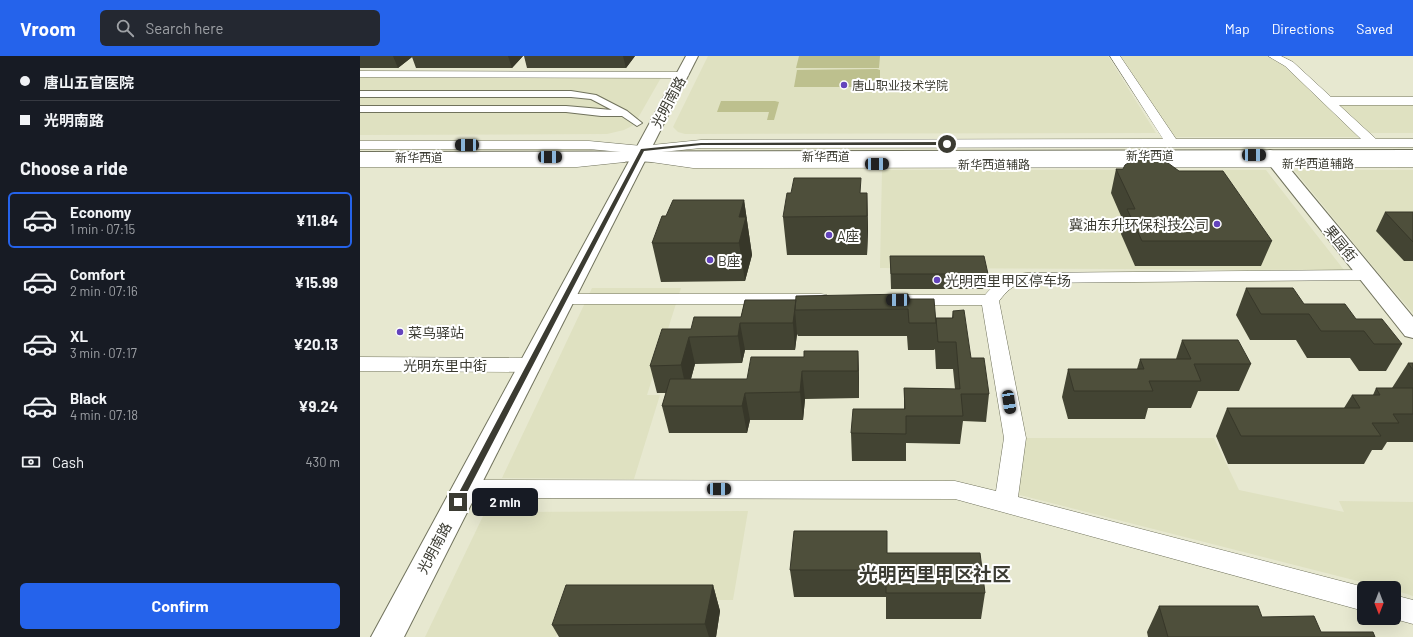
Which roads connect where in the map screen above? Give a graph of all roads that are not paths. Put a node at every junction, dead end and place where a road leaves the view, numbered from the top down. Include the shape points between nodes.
1 (692, 56) edge
2 (1116, 56) edge
3 (1273, 56) edge
4 (410, 65) dead end
5 (523, 65) dead end
6 (360, 74) edge
7 (398, 75) junction
8 (514, 75) junction
9 (682, 75) junction
10 (360, 94) edge
11 (1328, 101) junction
12 (1413, 101) edge
13 (360, 109) edge
14 (624, 113) junction
15 (637, 123) dead end
16 (1373, 143) junction
17 (1413, 143) edge
18 (1172, 144) junction
19 (360, 145) edge
20 (360, 150) edge
21 (1413, 150) edge
22 (641, 154) junction
23 (1413, 155) edge
24 (360, 157) edge
25 (1273, 159) junction
26 (360, 163) edge
27 (1413, 163) edge
28 (1367, 275) junction
29 (564, 298) junction
30 (841, 299) edge
31 (888, 300) edge
32 (990, 300) junction
33 (1413, 331) edge
34 (360, 364) edge
35 (530, 365) junction
36 (465, 489) junction
37 (1006, 503) junction
38 (1357, 597) edge
39 (1401, 609) edge
40 (1413, 612) edge
41 (387, 637) edge

1 - 9 main road, 光明南路
2 - 18 street
3 - 11 street via 1289,64
4 - 7 street
5 - 8 street
6 - 7 street
7 - 8 street
8 - 9 street
9 - 22 main road, 光明南路
10 - 14 street via 571,94 593,97
11 - 12 street
11 - 16 street
13 - 14 street via 566,109 601,114
14 - 15 street
16 - 17 street, 新华西道辅路
16 - 18 street, 新华西道辅路
18 - 22 street, 新华西道辅路 via 709,144
19 - 22 street, 新华西道辅路 via 589,144
20 - 22 main road, 新华西道
21 - 22 main road, 新华西道 via 823,149
22 - 24 main road, 新华西道
22 - 25 main road, 新华西道
22 - 26 street, 新华西道辅路 via 577,163
22 - 29 main road, 光明南路
23 - 25 main road, 新华西道
25 - 27 street, 新华西道辅路
25 - 28 main road, 果园街
28 - 32 street via 1015,278 1005,282
28 - 33 main road, 果园街
29 - 30 street
29 - 35 main road, 光明南路
31 - 32 street
32 - 37 street via 1014,438
34 - 35 street, 光明东里中街
35 - 36 main road, 光明南路
36 - 37 street via 955,490
36 - 41 main road, 光明南路
37 - 38 street
39 - 40 street

